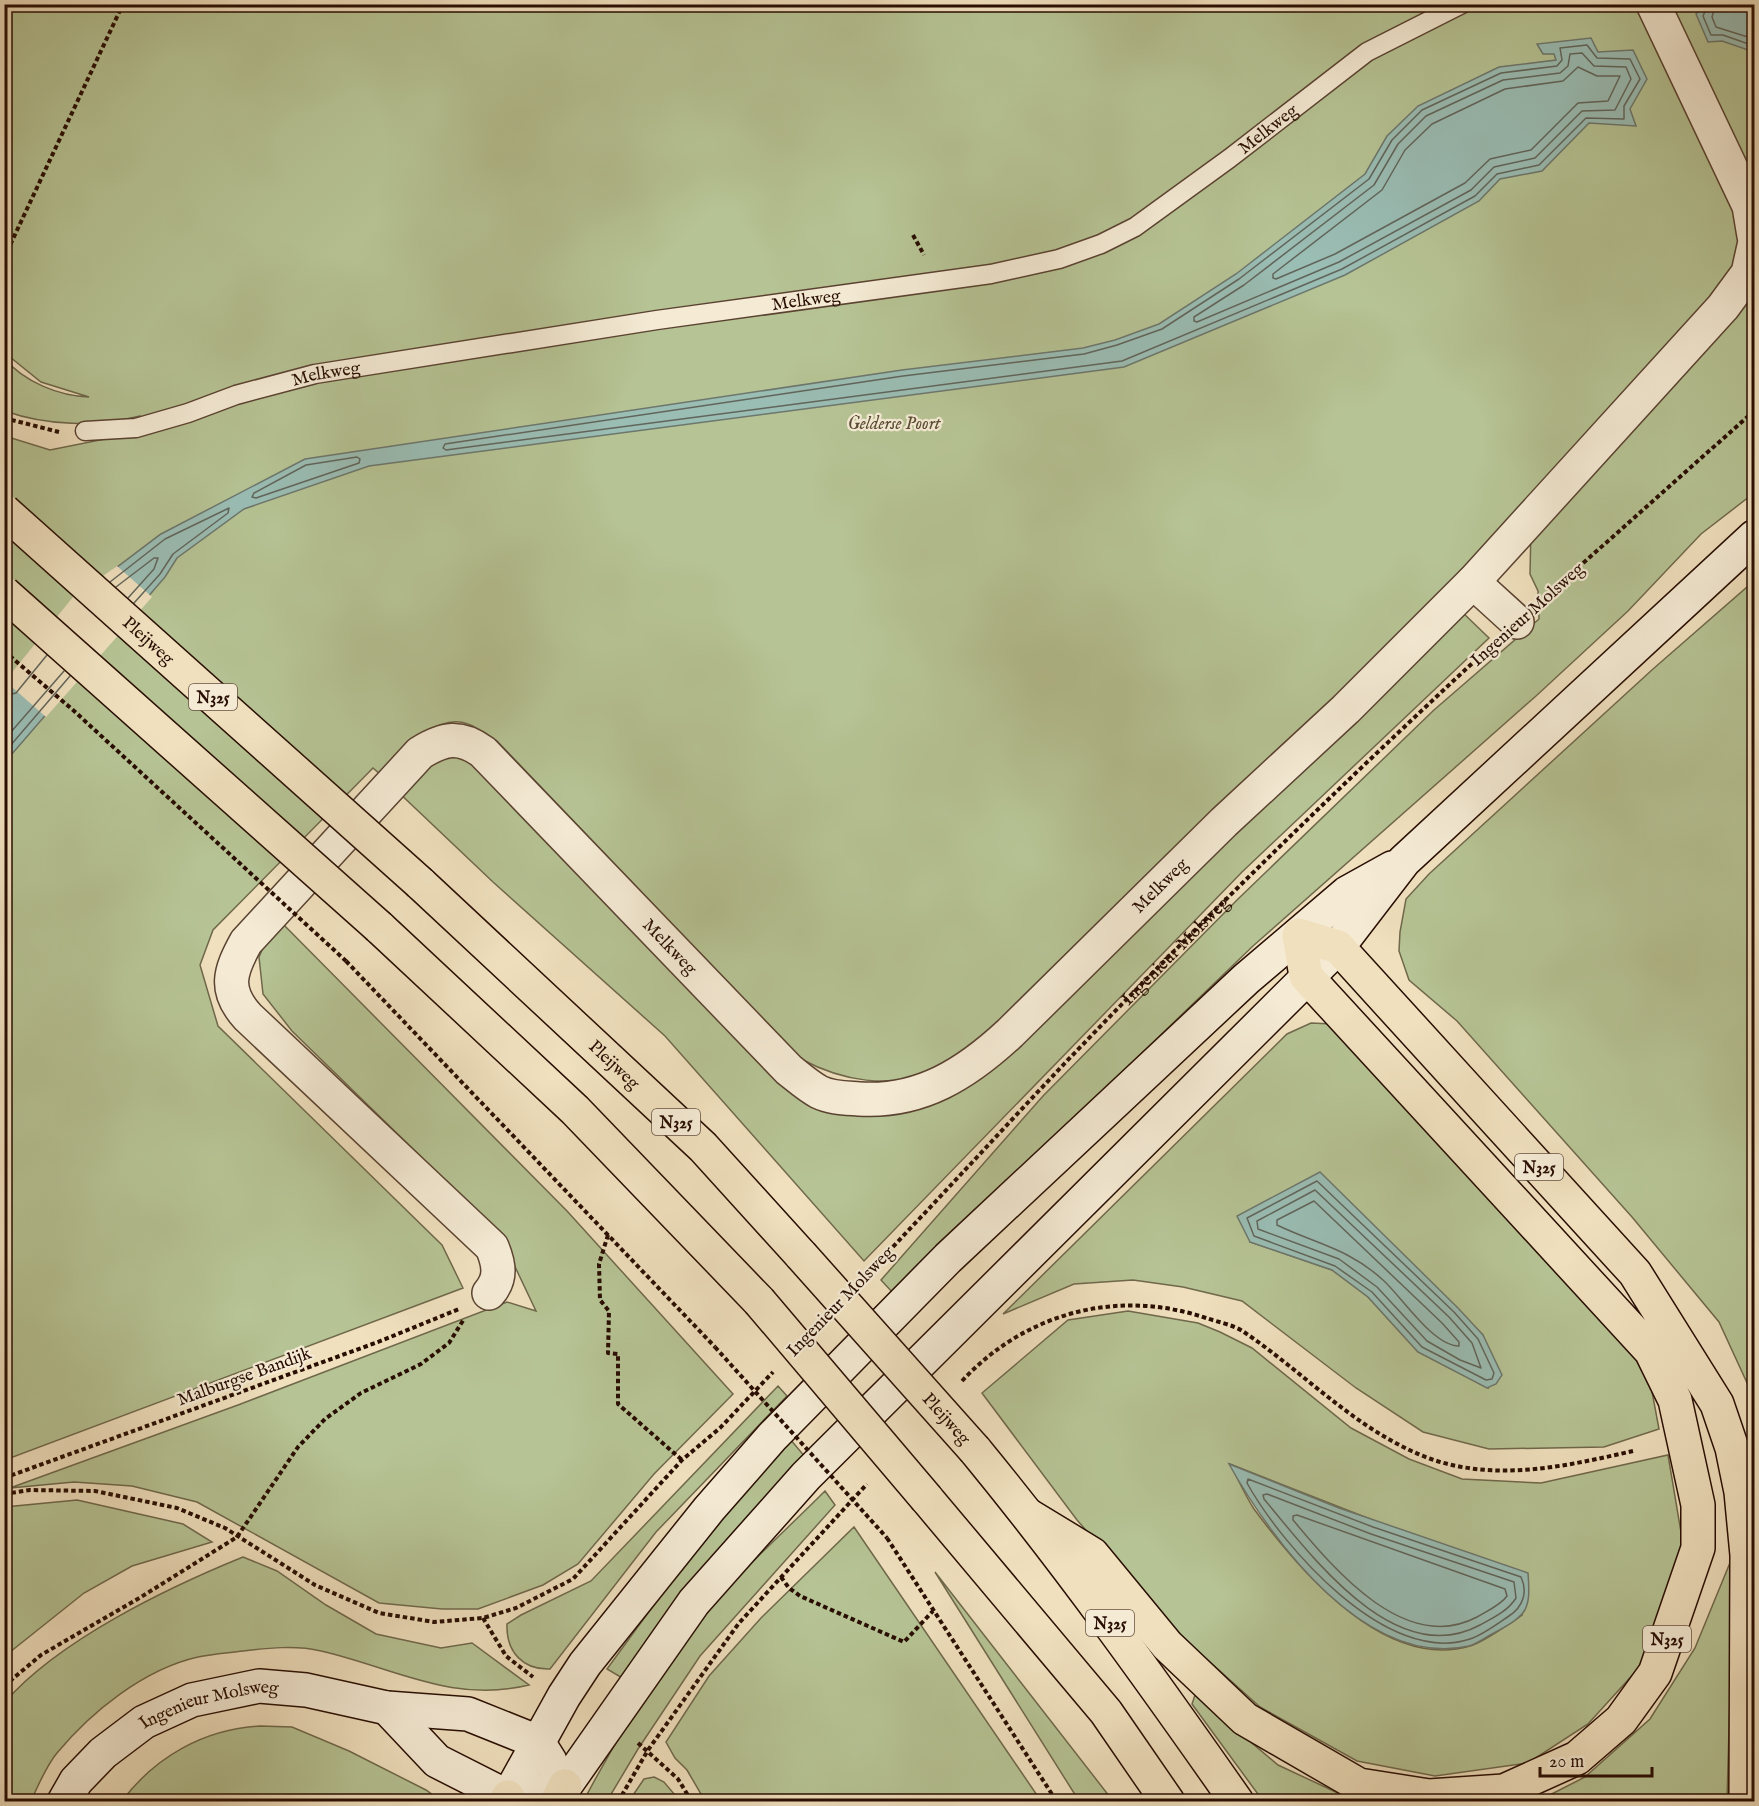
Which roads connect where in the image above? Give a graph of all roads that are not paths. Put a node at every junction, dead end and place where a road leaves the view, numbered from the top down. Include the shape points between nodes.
1 (1462, 4) edge
2 (1653, 4) edge
3 (1755, 236) edge
4 (1755, 246) edge
5 (85, 431) road end
6 (4, 511) edge
7 (1755, 537) edge
8 (1473, 582) junction
9 (4, 593) edge
10 (1517, 622) road end
11 (1404, 861) junction
12 (1299, 935) junction
13 (1338, 947) junction
14 (1306, 976) junction
15 (483, 1297) road end
16 (1028, 1515) junction
17 (387, 1707) junction
18 (538, 1743) junction
19 (561, 1794) edge
20 (507, 1799) edge
21 (64, 1802) edge
22 (1168, 1802) edge
23 (1237, 1802) edge
24 (1746, 1802) edge

1 - 5 lane, Melkweg via 1367,52 1136,226 1059,259 991,274 657,320 315,374 136,428
2 - 3 street via 1749,206
4 - 8 street, Melkweg via 1748,273 1723,308
6 - 16 highway, Pleijweg / N325, bridge via 420,883 703,1147 975,1450
7 - 11 street
8 - 10 street
8 - 15 street, Melkweg via 983,1058 952,1079 918,1094 841,1098 819,1092 789,1070 483,752 459,739 435,743 420,753 246,942 233,965 231,989 236,1005 248,1017 492,1247 498,1276
9 - 22 highway, bridge via 379,927 575,1110 759,1301 1106,1712
11 - 12 street via 1347,893
11 - 13 street
12 - 13 highway
12 - 14 highway
12 - 18 street via 1246,979 948,1258 772,1437 585,1664
13 - 14 street
13 - 24 highway, N325 via 1635,1273 1717,1404 1741,1492 1747,1555
14 - 16 highway, N325 via 1651,1351 1675,1400 1698,1516 1698,1548 1655,1673 1622,1720 1578,1758 1504,1791 1429,1796 1359,1785 1245,1719 1167,1645 1092,1554
14 - 19 street via 806,1476 694,1602
16 - 23 highway, Pleijweg / N325
17 - 18 street, Ingenieur Molsweg via 468,1714
17 - 20 street via 437,1761
17 - 21 street, Ingenieur Molsweg via 306,1690 259,1686 192,1700 144,1722 103,1753 76,1781
18 - 19 street
18 - 20 street
19 - 20 street

